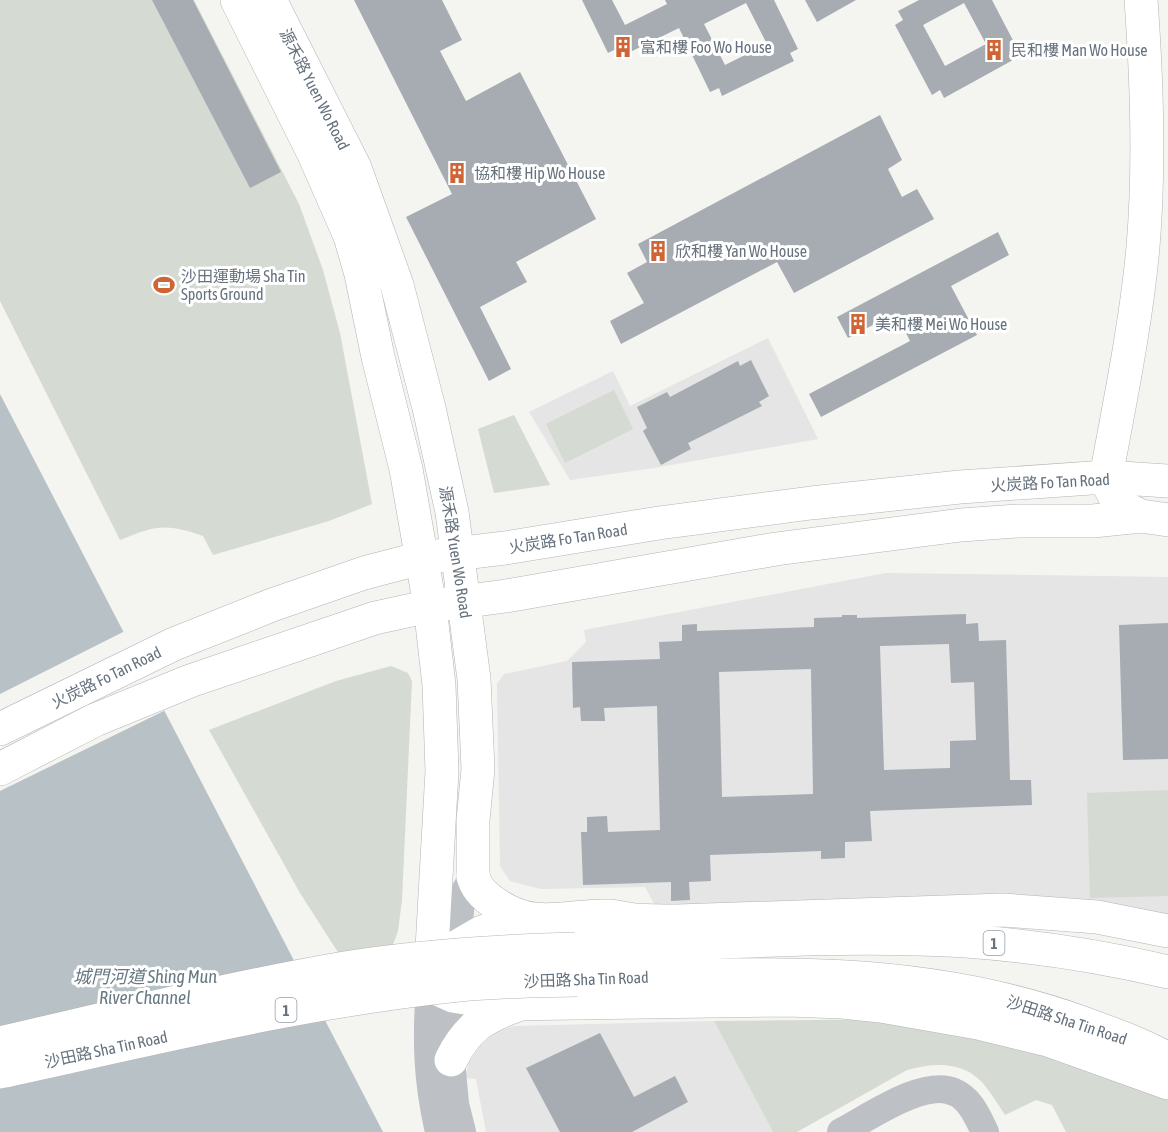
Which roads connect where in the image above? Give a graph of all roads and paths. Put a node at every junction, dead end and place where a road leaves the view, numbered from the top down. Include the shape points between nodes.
1 (237, 0) edge
2 (270, 0) edge
3 (1141, 0) edge
4 (1106, 477) junction
5 (1168, 481) edge
6 (1154, 518) edge
7 (458, 554) junction
8 (421, 558) junction
9 (464, 603) junction
10 (430, 606) junction
11 (0, 729) edge
12 (0, 769) edge
13 (473, 876) junction
14 (521, 918) junction
15 (1168, 931) edge
16 (573, 963) junction
17 (443, 972) junction
18 (1168, 972) edge
19 (519, 1005) junction
20 (0, 1043) edge
21 (1168, 1059) edge
22 (451, 1060) junction
23 (0, 1072) edge
24 (1168, 1083) edge
25 (439, 1132) edge
26 (462, 1132) edge
27 (841, 1132) edge
28 (985, 1132) edge

1 - 8 main road, 源禾路 Yuen Wo Road via 350,236 406,469
2 - 7 main road, 源禾路 Yuen Wo Road via 343,142 378,228 411,331
3 - 4 main road via 1147,162 1143,247
4 - 5 main road, 火炭路 Fo Tan Road
4 - 6 main road via 1112,495 1124,508
4 - 7 main road, 火炭路 Fo Tan Road via 811,503
6 - 9 main road, 火炭路 Fo Tan Road via 961,525 776,549
7 - 8 main road, 火炭路 Fo Tan Road
7 - 9 main road, 源禾路 Yuen Wo Road
8 - 10 main road, 源禾路 Yuen Wo Road
8 - 11 main road, 火炭路 Fo Tan Road via 343,580 174,644
9 - 10 main road, 火炭路 Fo Tan Road
9 - 13 main road, 源禾路 Yuen Wo Road via 474,679 478,769
10 - 12 main road, 火炭路 Fo Tan Road via 375,618 190,681 95,720
10 - 17 main road, 源禾路 Yuen Wo Road via 442,771 437,835
13 - 14 main road via 484,895
13 - 17 street, 源禾路 Yuen Wo Road via 461,899
14 - 16 main road
14 - 17 main road via 482,932
15 - 16 main road via 1097,917 1003,910 678,921 608,916
16 - 18 main road, 沙田路 Sha Tin Road / 1 via 818,939 964,941 1060,951
16 - 19 main road
16 - 20 main road, 沙田路 Sha Tin Road / 1, bridge via 465,954 341,969
16 - 21 main road, 沙田路 Sha Tin Road / 1 via 867,978 948,987 1060,1015
16 - 23 main road, 沙田路 Sha Tin Road / 1, bridge via 460,985 260,1015
16 - 24 main road via 787,1000 881,1006 978,1023 1048,1040
17 - 19 main road via 492,1003
17 - 22 street, 源禾路 Yuen Wo Road
17 - 25 street, 源禾路 Yuen Wo Road via 427,1047 428,1077
19 - 22 main road via 495,1013 477,1025 460,1041
22 - 26 street, 源禾路 Yuen Wo Road via 454,1104
27 - 28 street via 911,1095 941,1089 955,1092 969,1102

